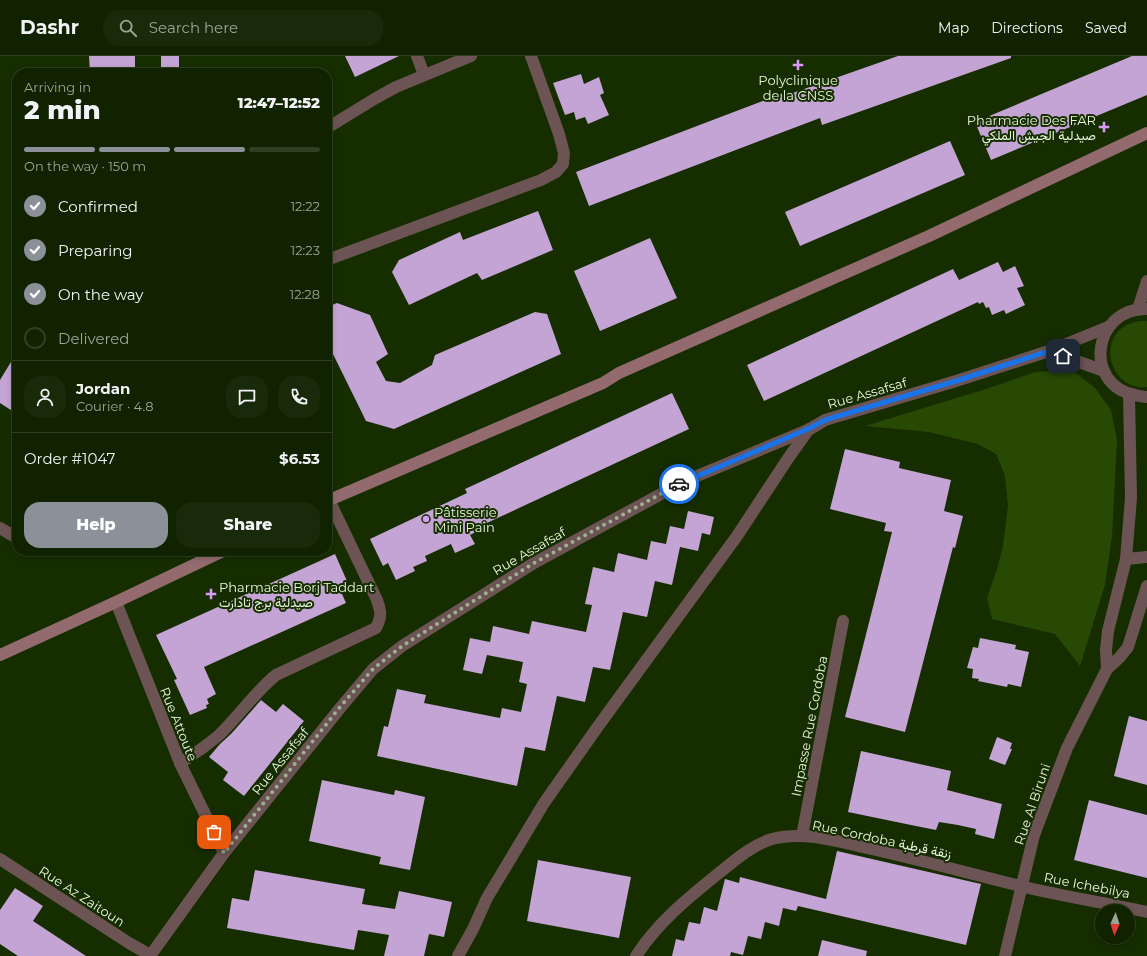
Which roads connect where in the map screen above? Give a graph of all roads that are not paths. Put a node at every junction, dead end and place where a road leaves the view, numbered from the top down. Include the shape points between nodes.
1 (417, 56) edge
2 (470, 56) edge
3 (531, 56) edge
4 (424, 74) junction
5 (332, 125) edge
6 (1147, 133) edge
7 (332, 258) edge
8 (1147, 281) edge
9 (1142, 309) edge
10 (1108, 327) junction
11 (1049, 351) junction
12 (1104, 371) junction
13 (1129, 394) junction
14 (1147, 397) edge
15 (810, 428) junction
16 (332, 498) edge
17 (332, 508) edge
18 (0, 528) edge
19 (12, 535) edge
20 (213, 556) edge
21 (1147, 557) edge
22 (1126, 559) junction
23 (1147, 586) edge
24 (116, 602) junction
25 (843, 621) dead end
26 (0, 655) edge
27 (1107, 670) junction
28 (180, 763) junction
29 (802, 836) junction
30 (224, 853) junction
31 (0, 859) edge
32 (1021, 886) junction
33 (1147, 912) edge
34 (150, 955) edge
35 (458, 956) edge
36 (636, 956) edge
37 (1005, 956) edge

1 - 4 street
2 - 4 street
3 - 7 street via 564,153 563,164 556,172 541,180
4 - 5 street via 376,98
6 - 16 main road via 929,236 619,373 603,383
8 - 9 street
9 - 10 street via 1121,315
10 - 11 street, Rue Assafsaf
10 - 12 street via 1102,341 1100,356
11 - 12 street
11 - 15 street, Rue Assafsaf via 825,420
12 - 13 street via 1118,389
13 - 14 street
13 - 22 street via 1131,498
15 - 30 street, Rue Assafsaf via 685,481 534,563 402,646 373,669 340,707
15 - 35 street via 737,536 544,803 487,898
17 - 28 street via 377,600 380,620 376,628 276,675 219,735
18 - 19 street
20 - 24 main road
21 - 22 street
22 - 27 street via 1108,631
23 - 27 street via 1128,646
24 - 26 main road
24 - 28 street, Rue Attoute
25 - 29 street, Impasse Rue Cordoba
27 - 32 street, Rue Al Biruni via 1067,748 1034,835
28 - 30 street, Rue Attoute
29 - 32 street, Rue Cordoba زنقة قرطبة via 822,838
29 - 36 street, Rue Cordoba زنقة قرطبة via 772,840 742,855 671,914
30 - 34 street, Rue Assafsaf
31 - 34 street, Rue Az Zaitoun
32 - 33 street, Rue Ichebilya
32 - 37 street, Rue Al Biruni

